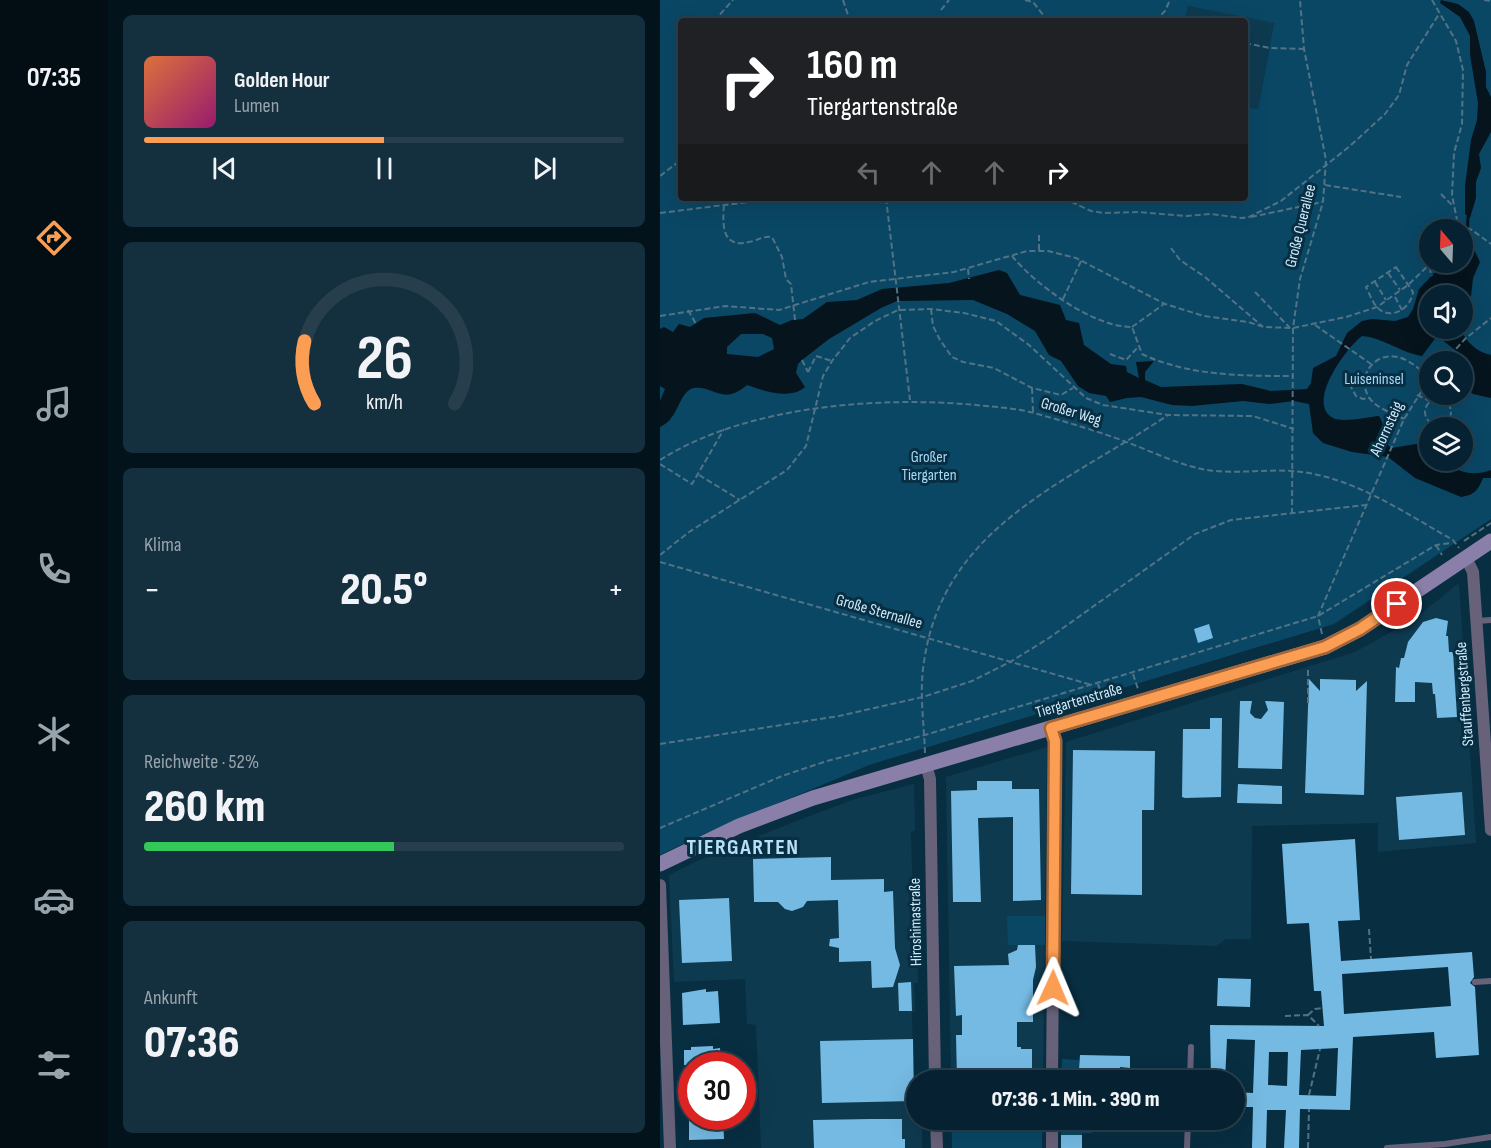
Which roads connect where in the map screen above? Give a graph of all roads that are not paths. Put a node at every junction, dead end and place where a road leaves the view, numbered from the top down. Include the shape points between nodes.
1 (1491, 541) edge
2 (1463, 554) junction
3 (1491, 620) edge
4 (1477, 621) junction
5 (1051, 728) junction
6 (926, 761) junction
7 (1491, 830) edge
8 (660, 864) edge
9 (660, 885) edge
10 (1491, 981) edge
11 (1474, 982) dead end
12 (1191, 1047) dead end
13 (935, 1070) edge
14 (1052, 1070) edge
15 (1190, 1070) edge
16 (940, 1130) edge
17 (1049, 1130) edge
18 (1188, 1130) edge
19 (1491, 1137) edge
20 (1446, 1146) edge
21 (670, 1148) edge
22 (937, 1148) edge
23 (1052, 1148) edge
24 (1187, 1148) edge
25 (1387, 1148) edge

1 - 2 main road, Tiergartenstraße
2 - 4 street, Stauffenbergstraße via 1473,572
2 - 5 main road, Tiergartenstraße via 1360,629 1325,647
3 - 4 lane
4 - 7 street, Stauffenbergstraße
5 - 6 main road, Tiergartenstraße
5 - 14 street via 1055,741
6 - 8 main road, Tiergartenstraße via 793,805
6 - 13 street, Hiroshimastraße via 930,779
9 - 21 street
10 - 11 lane
12 - 15 lane
16 - 22 street
17 - 23 street
18 - 24 lane
19 - 20 lane
20 - 25 lane

